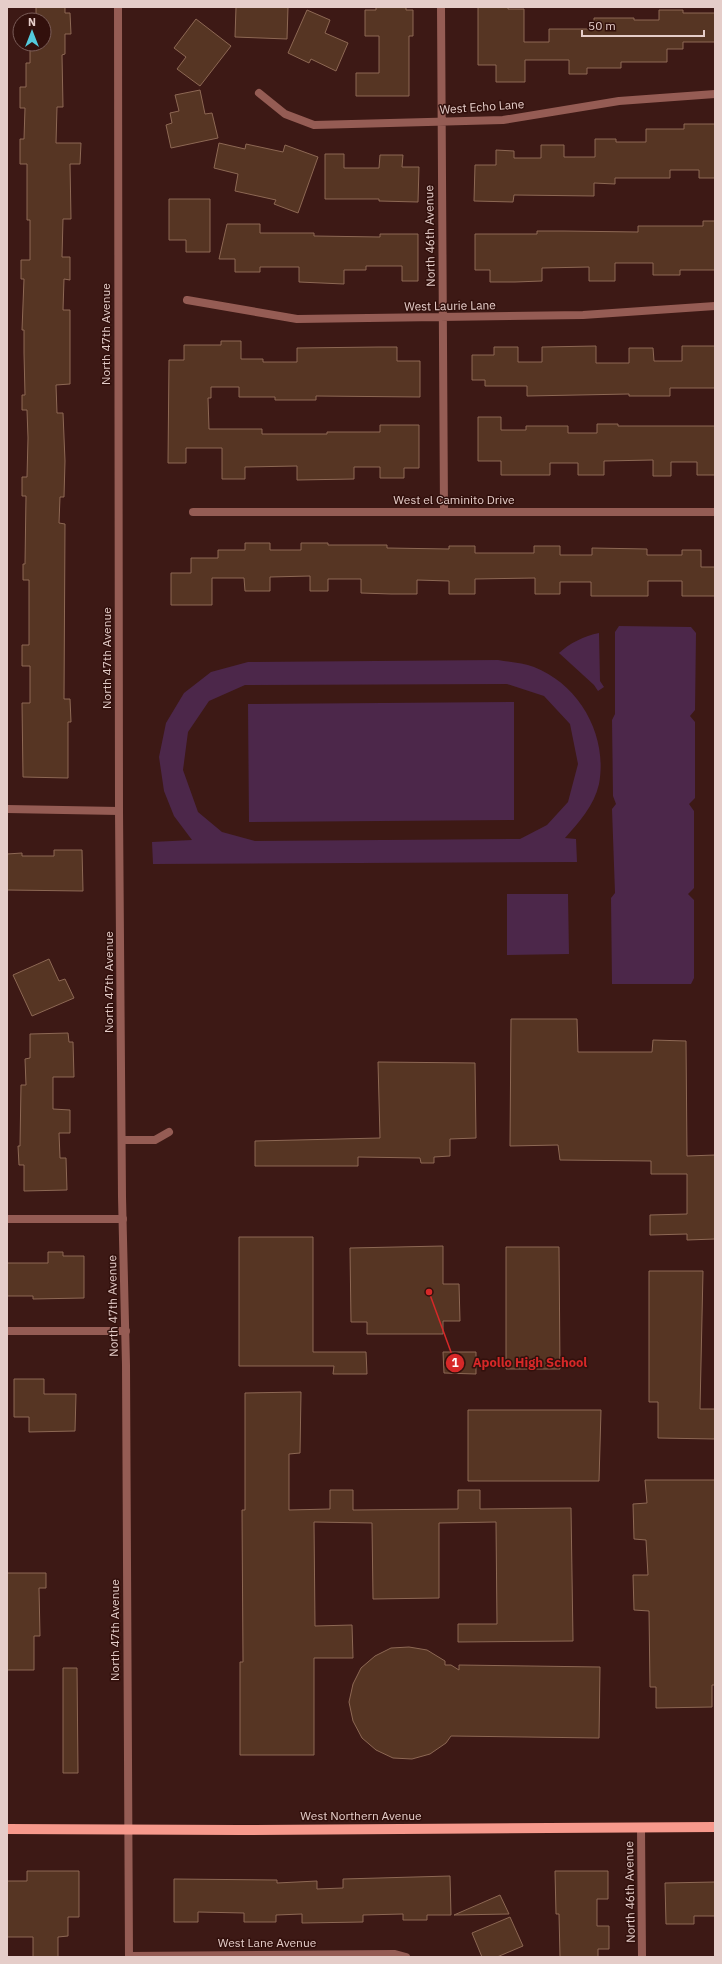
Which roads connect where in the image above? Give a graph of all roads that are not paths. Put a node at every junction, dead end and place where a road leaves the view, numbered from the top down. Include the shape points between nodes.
1 (118, 7) edge
2 (441, 7) edge
3 (260, 93) dead end
4 (715, 94) edge
5 (441, 122) junction
6 (187, 300) dead end
7 (715, 306) edge
8 (443, 318) junction
9 (192, 512) dead end
10 (444, 512) junction
11 (715, 512) edge
12 (7, 809) edge
13 (119, 811) junction
14 (169, 1132) dead end
15 (122, 1140) junction
16 (7, 1219) edge
17 (123, 1219) junction
18 (7, 1331) edge
19 (126, 1331) junction
20 (641, 1827) junction
21 (715, 1827) edge
22 (7, 1829) edge
23 (127, 1830) junction
24 (129, 1956) edge
25 (406, 1957) edge
26 (642, 1957) edge

1 - 13 street, North 47th Avenue
2 - 5 street, North 46th Avenue
3 - 5 street, West Echo Lane via 285,114 314,125
4 - 5 street, West Echo Lane via 619,102 503,120
5 - 8 street, North 46th Avenue
6 - 8 street, West Laurie Lane via 297,319
7 - 8 street, West Laurie Lane via 583,315
8 - 10 street, North 46th Avenue
9 - 10 street, West el Caminito Drive
10 - 11 street, West el Caminito Drive
12 - 13 street
13 - 15 street, North 47th Avenue
14 - 15 street via 154,1140
15 - 17 street, North 47th Avenue
16 - 17 street
17 - 19 street, North 47th Avenue
18 - 19 street
19 - 23 street, North 47th Avenue
20 - 21 main road, West Northern Avenue
20 - 23 main road, West Northern Avenue
20 - 26 street, North 46th Avenue
22 - 23 main road, West Northern Avenue
23 - 24 street, North 47th Avenue
24 - 25 street, West Lane Avenue via 395,1954

